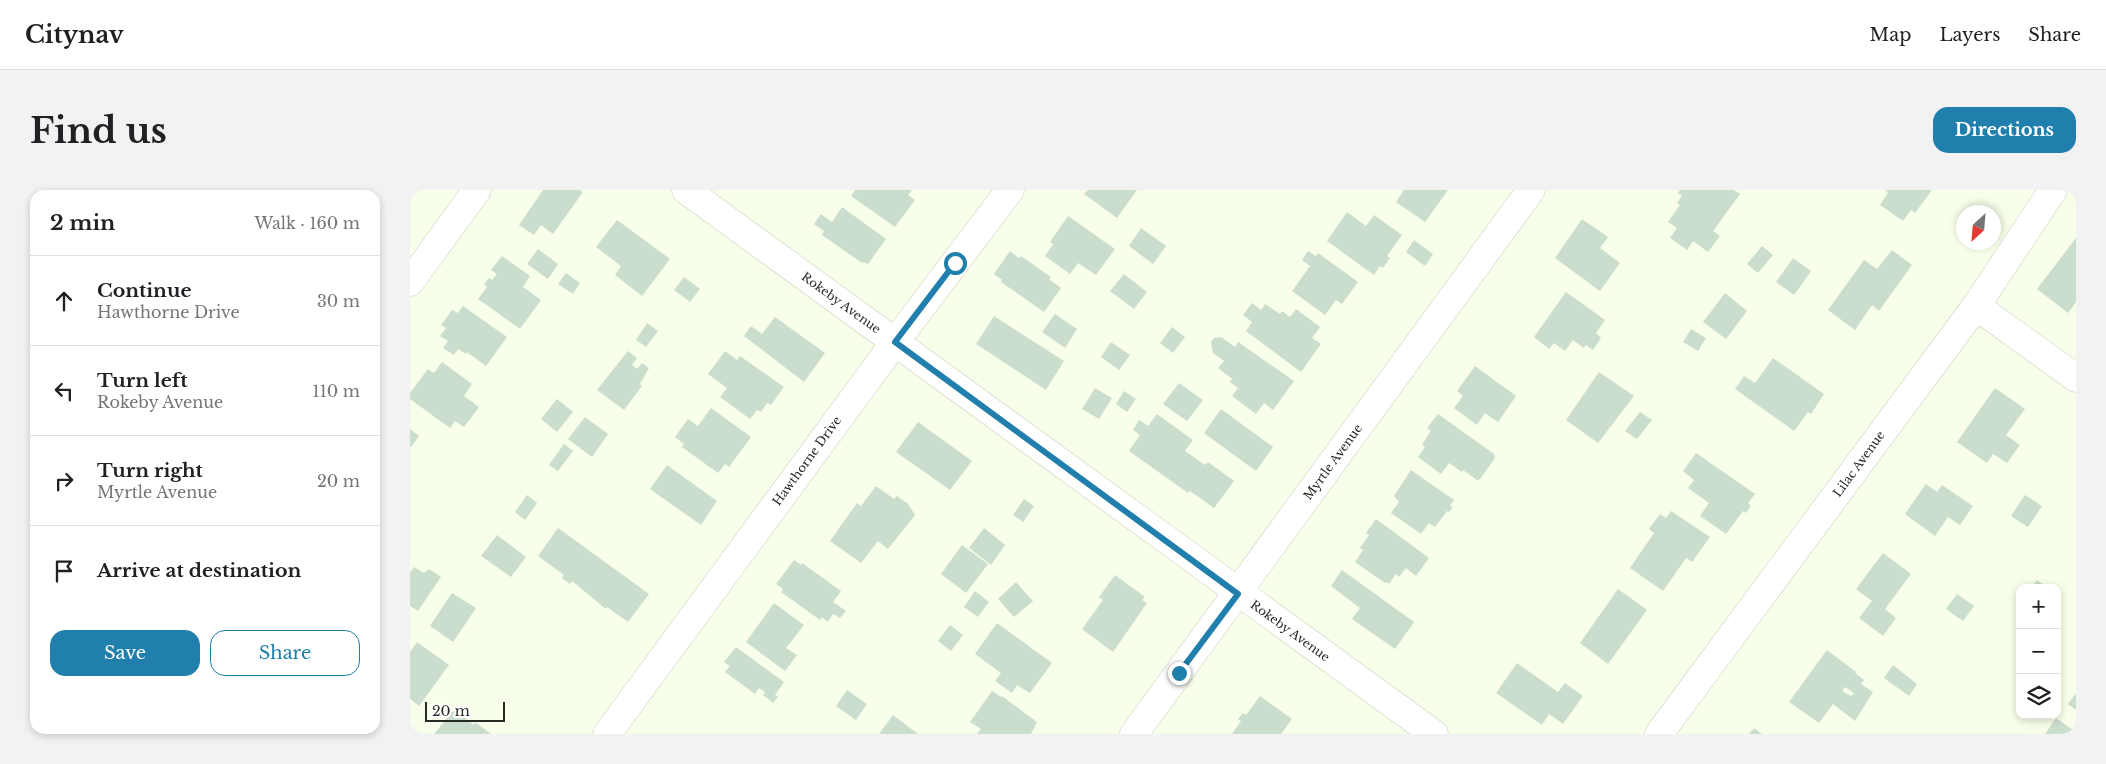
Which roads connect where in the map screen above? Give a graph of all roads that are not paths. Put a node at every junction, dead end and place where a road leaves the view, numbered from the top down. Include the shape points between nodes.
1 (477, 190) edge
2 (686, 190) edge
3 (1010, 190) edge
4 (1531, 190) edge
5 (2054, 190) edge
6 (410, 282) edge
7 (1976, 306) junction
8 (895, 342) junction
9 (2076, 378) edge
10 (1238, 594) junction
11 (607, 734) edge
12 (1134, 734) edge
13 (1434, 734) edge
14 (1659, 734) edge

1 - 6 street
2 - 8 street, Rokeby Avenue
3 - 8 street, Hawthorne Drive
4 - 10 street, Myrtle Avenue
5 - 7 street, Lilac Avenue
7 - 9 street
7 - 14 street, Lilac Avenue
8 - 10 street, Rokeby Avenue
8 - 11 street, Hawthorne Drive
10 - 12 street, Myrtle Avenue
10 - 13 street, Rokeby Avenue

